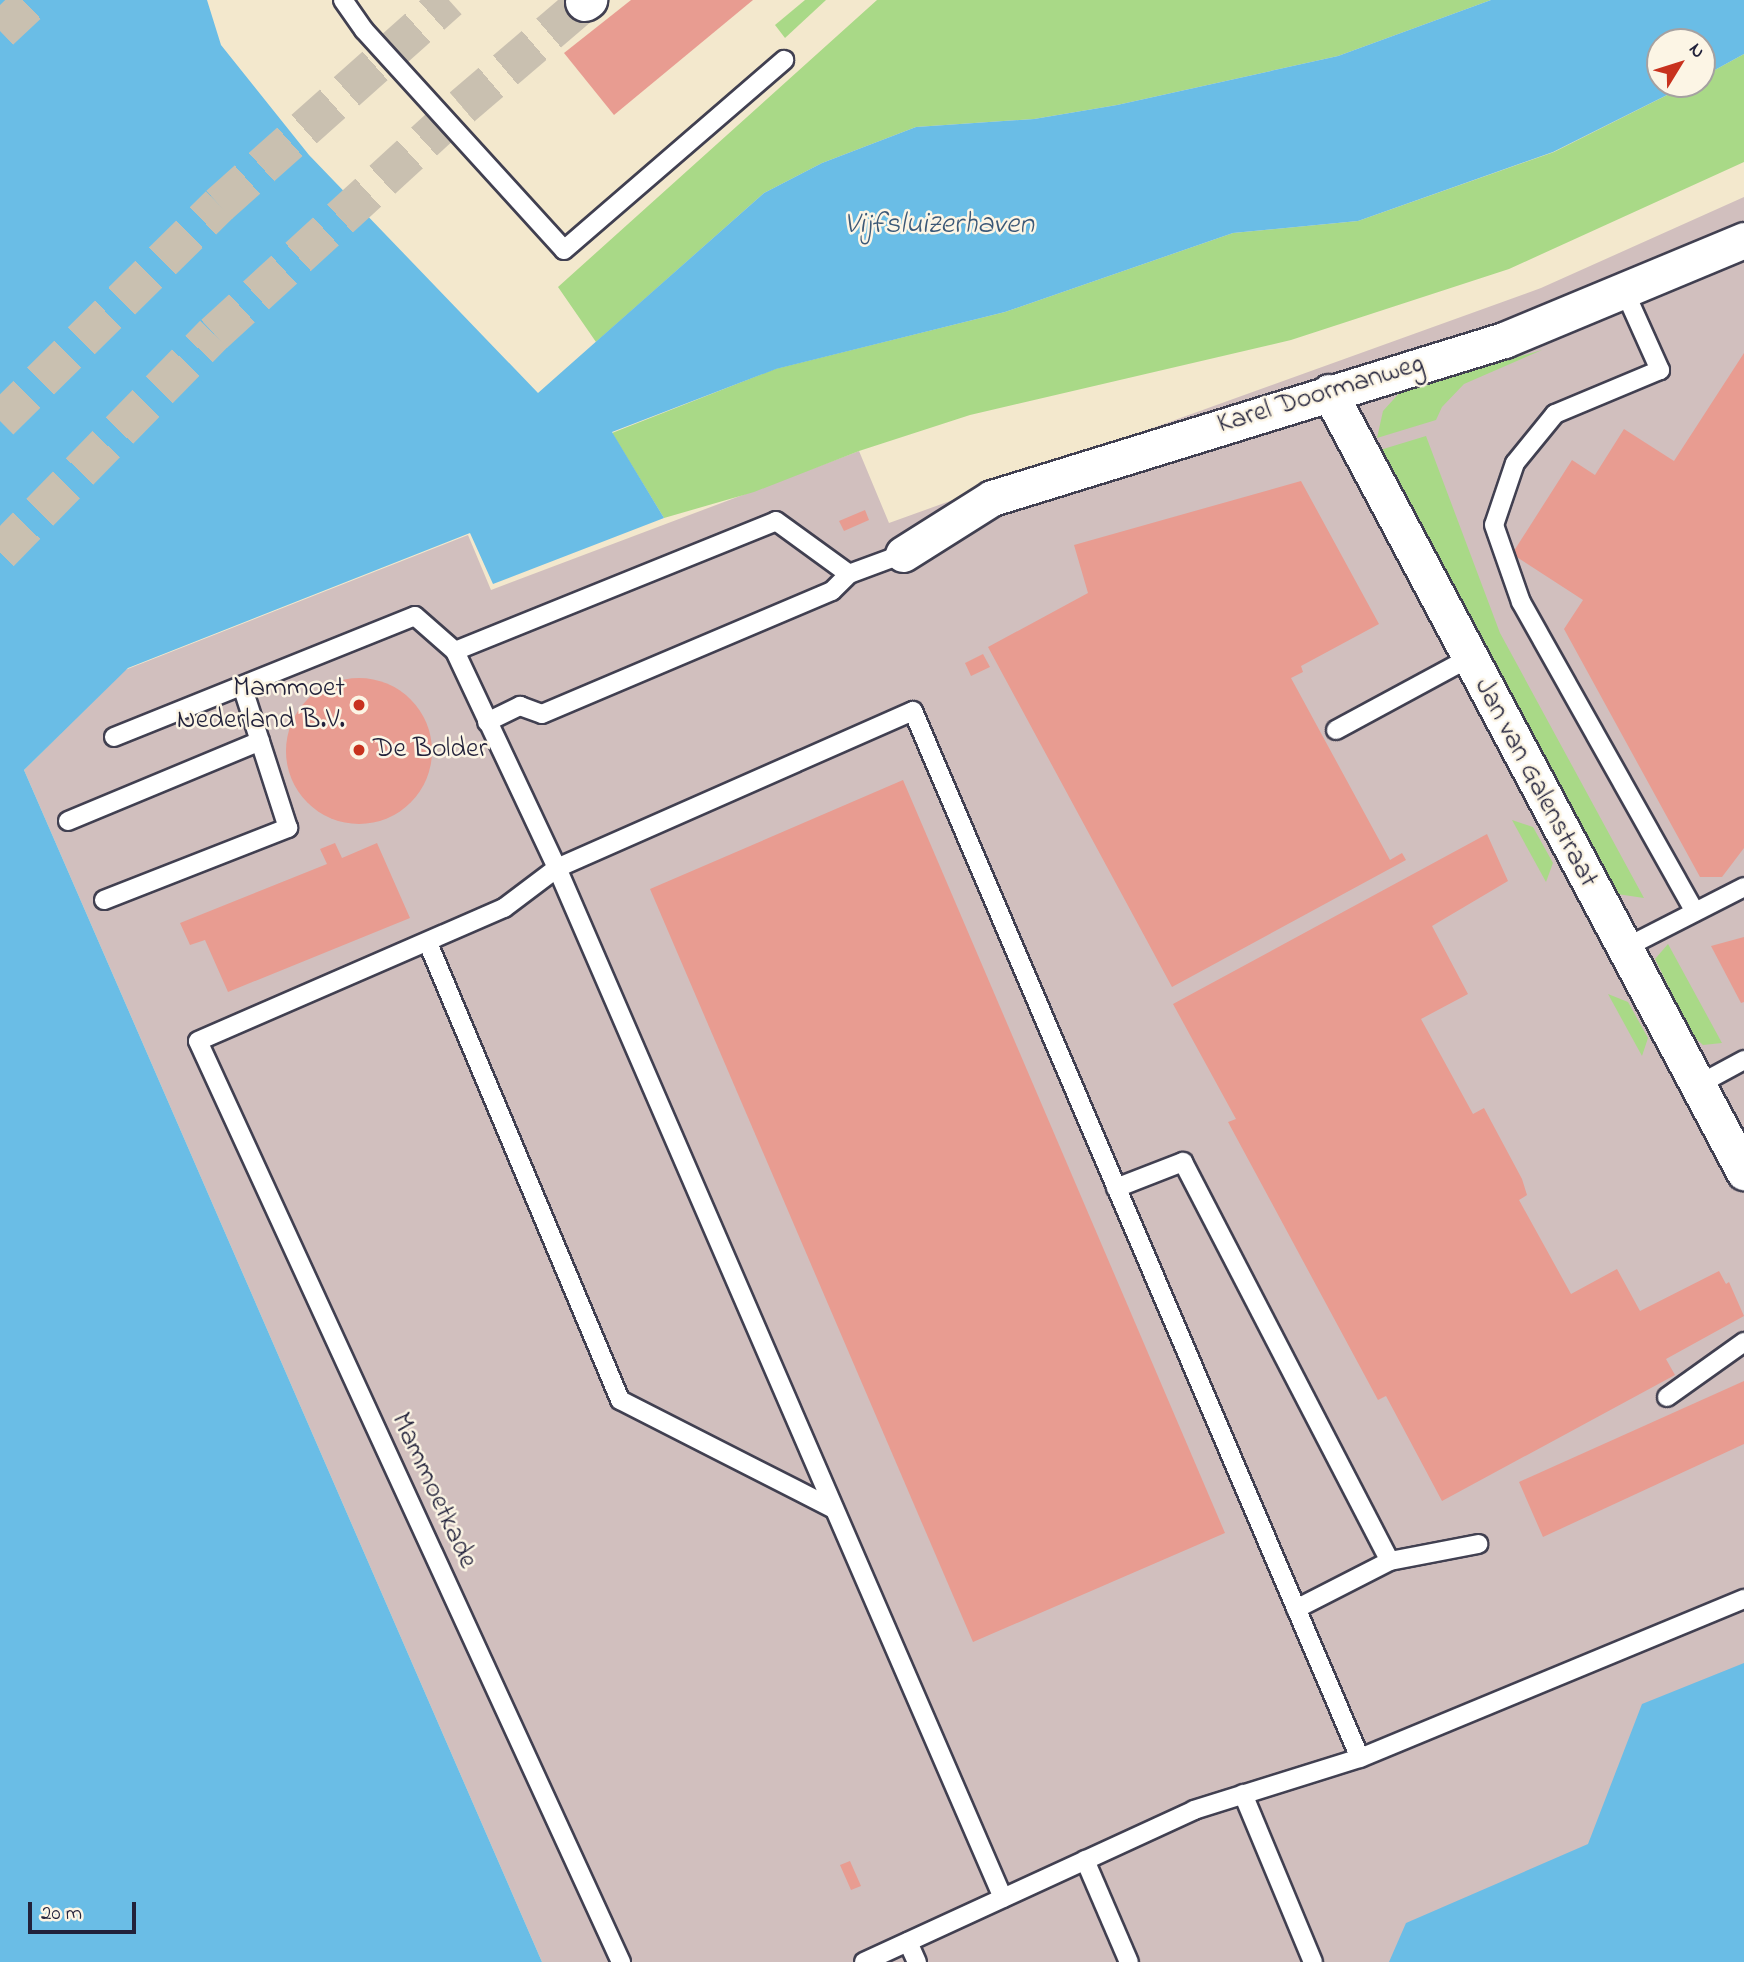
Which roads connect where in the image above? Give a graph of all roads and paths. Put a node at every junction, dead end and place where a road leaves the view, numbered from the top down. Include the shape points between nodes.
1 (343, 0) edge
2 (784, 60) dead end
3 (1744, 240) edge
4 (1624, 290) junction
5 (1329, 392) junction
6 (903, 554) joint
7 (849, 574) junction
8 (455, 651) junction
9 (1469, 658) junction
10 (242, 685) junction
11 (487, 722) junction
12 (1336, 730) dead end
13 (114, 737) dead end
14 (260, 741) junction
15 (68, 821) dead end
16 (556, 868) junction
17 (1744, 887) edge
18 (104, 900) dead end
19 (1694, 910) junction
20 (428, 943) junction
21 (1623, 949) junction
22 (1744, 1060) edge
23 (1696, 1086) junction
24 (1744, 1172) edge
25 (1116, 1188) junction
26 (1744, 1342) edge
27 (1667, 1397) dead end
28 (834, 1509) junction
29 (1478, 1544) dead end
30 (1390, 1561) junction
31 (1744, 1599) edge
32 (1296, 1609) junction
33 (1360, 1758) junction
34 (1243, 1794) junction
35 (1085, 1860) junction
36 (1003, 1898) junction
37 (908, 1942) junction
38 (621, 1962) edge
39 (864, 1962) edge
40 (917, 1962) edge
41 (1129, 1962) edge
42 (1313, 1962) edge

1 - 2 lane via 364,30 564,250
3 - 4 street, Karel Doormanweg
4 - 5 street, Karel Doormanweg via 1504,340
4 - 19 lane via 1660,370 1555,414 1515,463 1494,525 1521,602
5 - 6 street, Karel Doormanweg via 992,498
5 - 9 street, Jan van Galenstraat
6 - 7 lane
7 - 8 lane via 776,521
7 - 11 lane via 832,591 542,714 520,706
8 - 10 lane via 415,616
8 - 11 lane
9 - 12 lane
9 - 21 street, Jan van Galenstraat
10 - 13 lane
10 - 14 lane
11 - 16 lane
14 - 15 lane
14 - 18 lane via 288,828
16 - 20 lane via 504,908
16 - 25 lane via 913,711
16 - 28 lane
17 - 19 lane
19 - 21 lane
20 - 28 lane via 620,1400
20 - 38 lane, Mammoetkade via 198,1041
21 - 23 street, Jan van Galenstraat
22 - 23 lane
23 - 24 street, Jan van Galenstraat
25 - 30 lane via 1183,1162
25 - 32 lane
26 - 27 lane
28 - 36 lane
29 - 30 lane
30 - 32 lane
31 - 33 lane
32 - 33 lane
33 - 34 lane
34 - 35 lane via 1194,1810
34 - 42 lane
35 - 36 lane
35 - 41 lane
36 - 37 lane
37 - 39 lane
37 - 40 lane

